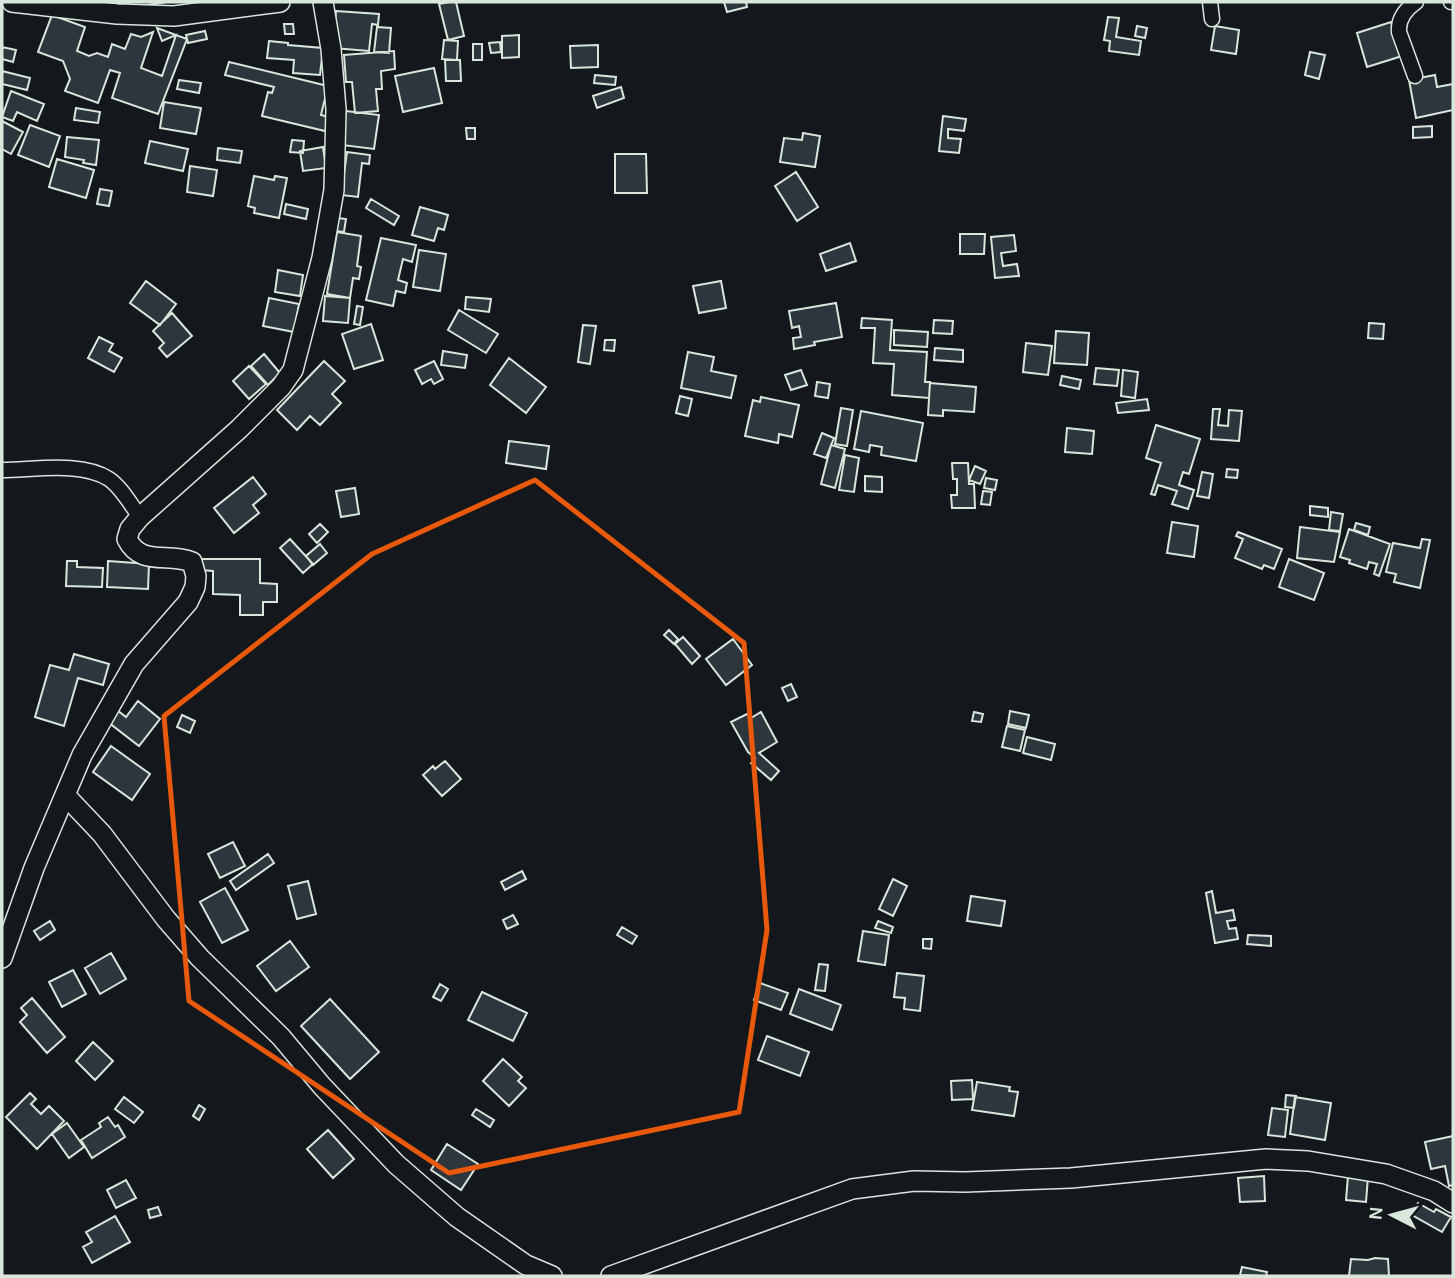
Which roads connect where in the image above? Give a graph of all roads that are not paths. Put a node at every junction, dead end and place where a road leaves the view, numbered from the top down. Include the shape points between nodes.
1 (12, 2) edge
2 (280, 2) edge
3 (323, 2) edge
4 (1210, 2) edge
5 (1416, 2) edge
6 (1212, 19) dead end
7 (1415, 76) dead end
8 (2, 470) edge
9 (141, 517) junction
10 (65, 795) junction
11 (2, 958) edge
12 (1453, 1203) edge
13 (552, 1276) edge
14 (611, 1276) edge

1 - 2 street via 174,16
3 - 9 street via 336,109 334,190 293,370 239,429
4 - 6 street
5 - 7 street via 1399,26
8 - 9 street via 92,471 110,480
9 - 10 street via 130,529 127,539 131,547 141,555 192,562 195,587 188,602 134,664 82,755
10 - 11 street
10 - 13 street via 102,834 200,958 281,1037 396,1164 457,1217 526,1265
12 - 14 street via 1386,1174 1266,1159 1071,1178 914,1181 852,1189

